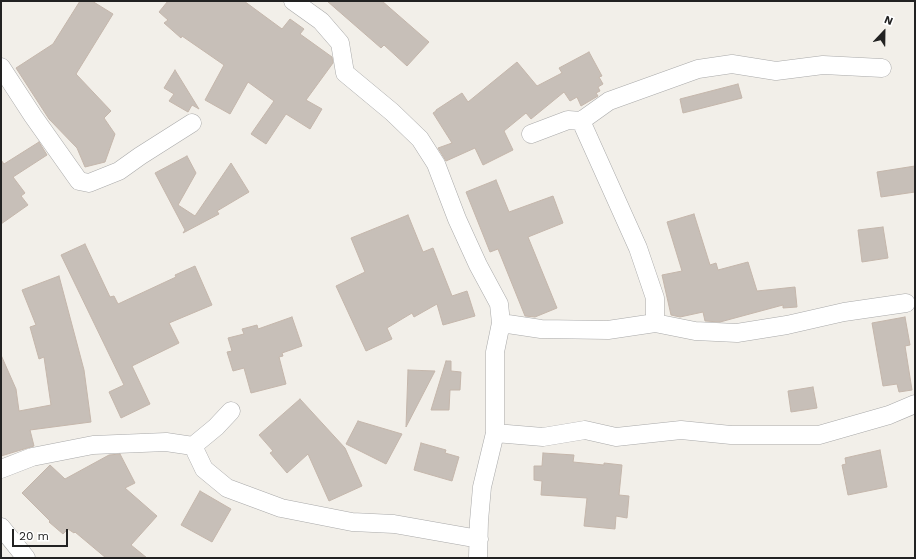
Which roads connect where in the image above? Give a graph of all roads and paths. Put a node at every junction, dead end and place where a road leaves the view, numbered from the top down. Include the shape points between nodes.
1 (293, 1) edge
2 (1, 67) edge
3 (882, 68) dead end
4 (581, 121) junction
5 (192, 123) dead end
6 (532, 134) dead end
7 (906, 303) dead end
8 (501, 323) junction
9 (656, 323) junction
10 (915, 404) edge
11 (231, 411) dead end
12 (495, 433) junction
13 (193, 446) junction
14 (1, 469) edge
15 (1, 527) edge
16 (479, 539) junction
17 (26, 558) edge
18 (478, 558) edge

1 - 8 street via 321,21 340,43 345,73 420,139 436,164 478,265 499,304
2 - 5 street via 79,181 89,183 119,172
3 - 4 street via 823,65 776,70 732,64 698,69 609,101
4 - 6 street via 568,120
4 - 9 street via 638,248 655,298
7 - 9 street via 737,333 695,331
8 - 9 street via 541,329 608,330
8 - 12 street via 494,352
10 - 12 street via 889,415 819,435 731,435 681,430 616,437 585,430 543,437
11 - 13 street
12 - 16 street via 482,487
13 - 14 street via 166,442 93,445 32,457
13 - 16 street via 204,469 227,488 281,508 352,522 394,524
15 - 17 street
16 - 18 street

